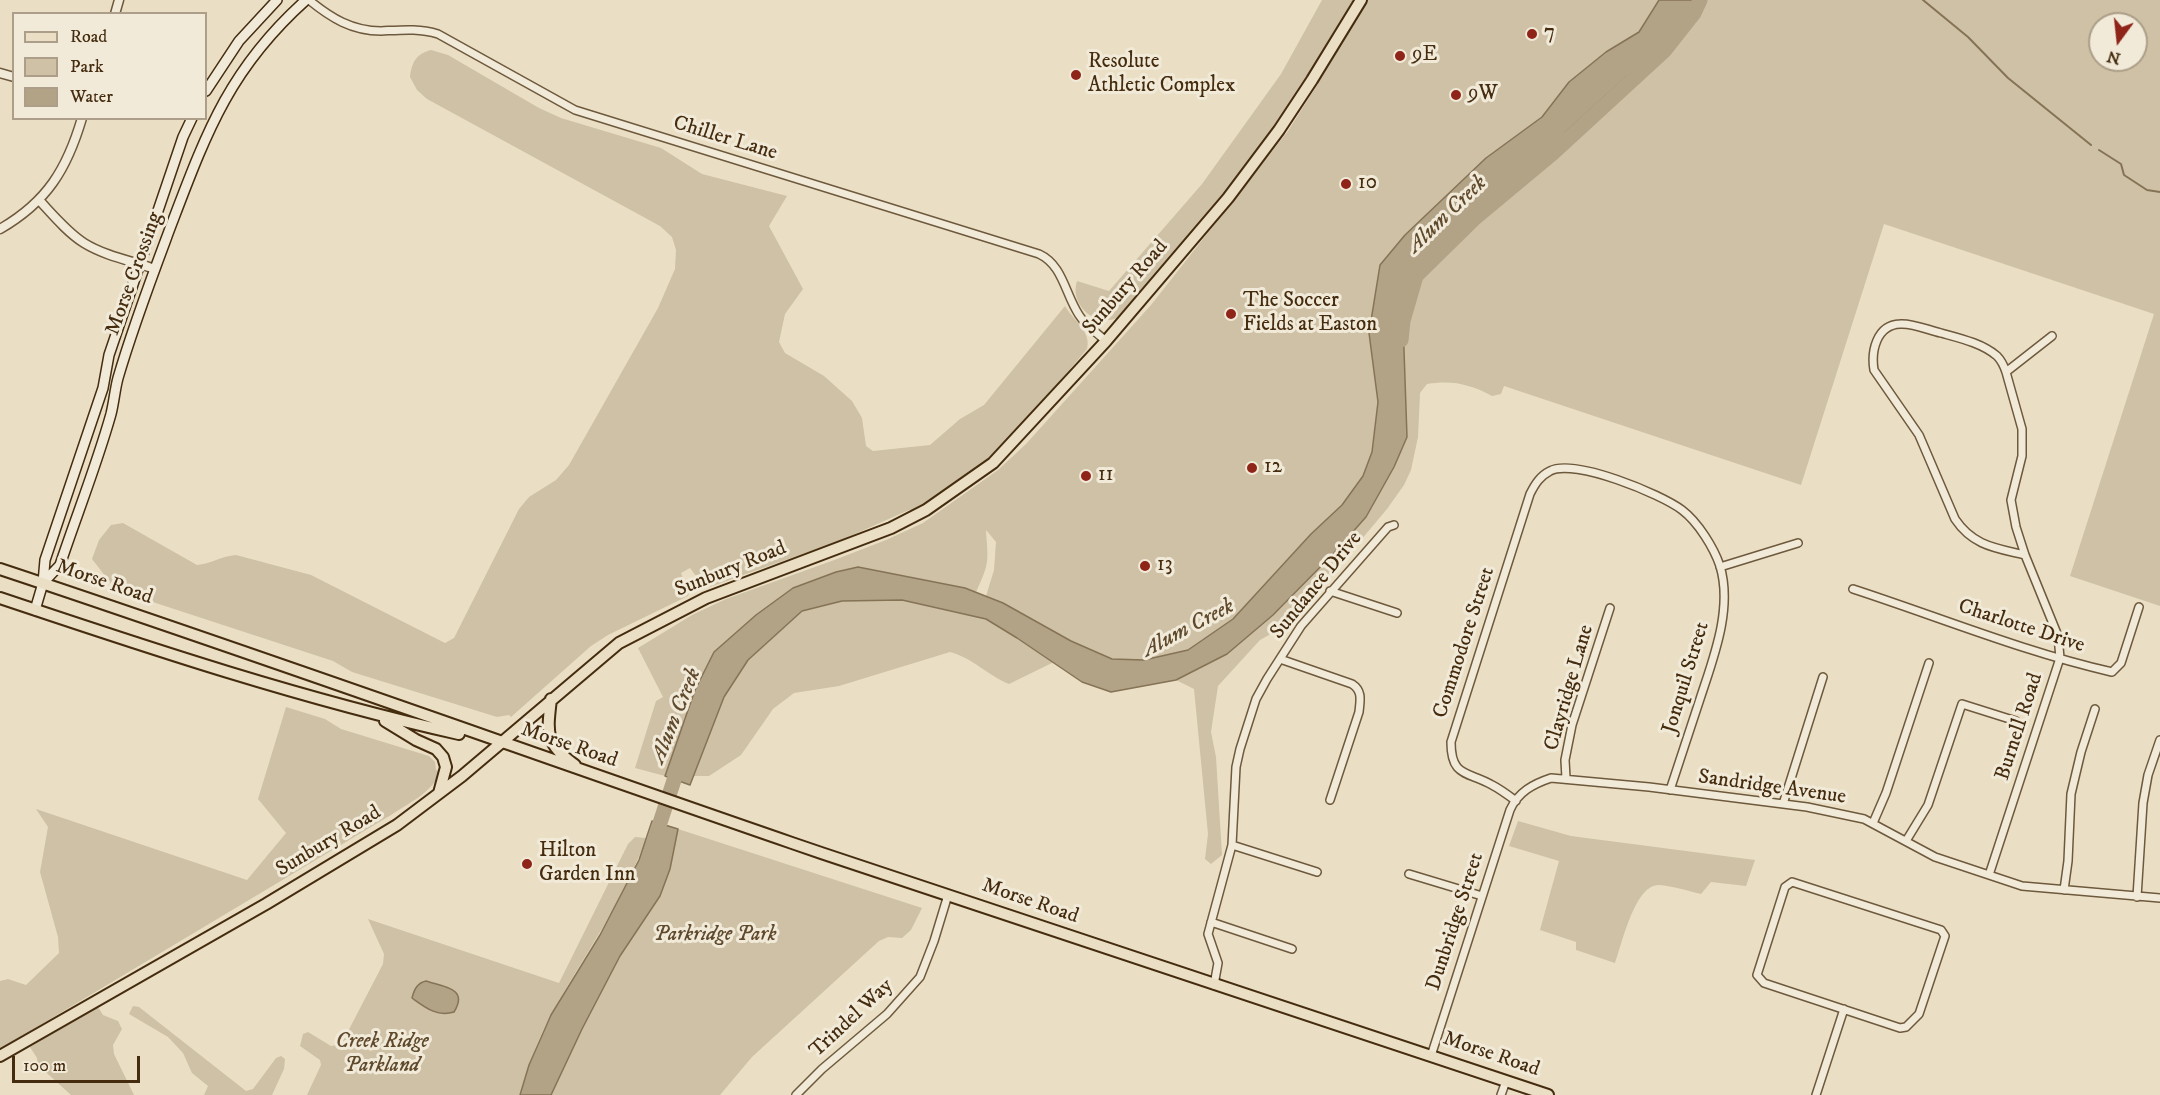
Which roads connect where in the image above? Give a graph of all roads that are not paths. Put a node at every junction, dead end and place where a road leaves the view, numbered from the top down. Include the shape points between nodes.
1 (277, 0) edge
2 (307, 0) edge
3 (1361, 0) edge
4 (207, 89) edge
5 (81, 120) edge
6 (191, 120) edge
7 (39, 200) junction
8 (0, 229) edge
9 (140, 264) junction
10 (155, 269) junction
11 (2052, 336) dead end
12 (1106, 341) junction
13 (2006, 372) junction
14 (1551, 470) joint
15 (1394, 525) dead end
16 (1798, 543) dead end
17 (2025, 555) junction
18 (1720, 567) junction
19 (0, 569) edge
20 (43, 583) junction
21 (1853, 589) dead end
22 (1330, 591) junction
23 (0, 598) edge
24 (2139, 607) dead end
25 (1611, 608) dead end
26 (35, 610) junction
27 (1397, 613) dead end
28 (1280, 658) junction
29 (2060, 658) junction
30 (1929, 663) dead end
31 (1823, 677) dead end
32 (551, 699) junction
33 (2095, 709) dead end
34 (377, 716) junction
35 (2016, 721) dead end
36 (2160, 740) edge
37 (500, 743) junction
38 (585, 772) junction
39 (1566, 778) junction
40 (1670, 790) junction
41 (439, 793) junction
42 (1330, 800) dead end
43 (1516, 801) junction
44 (1784, 804) junction
45 (1873, 824) junction
46 (1906, 841) junction
47 (1232, 845) junction
48 (1317, 872) dead end
49 (1409, 874) dead end
50 (1989, 875) junction
51 (2064, 891) junction
52 (948, 894) junction
53 (1482, 896) junction
54 (2137, 897) junction
55 (2160, 898) edge
56 (1211, 922) junction
57 (1292, 949) dead end
58 (1214, 985) junction
59 (1844, 1009) junction
60 (0, 1056) edge
61 (1431, 1056) junction
62 (1506, 1081) junction
63 (796, 1095) edge
64 (1501, 1095) edge
65 (1548, 1095) edge
66 (1816, 1095) edge

1 - 4 main road via 239,41
2 - 10 main road, Morse Crossing via 283,21 232,84 201,146
2 - 12 street, Chiller Lane via 347,25 438,34 575,110 1049,258 1079,316
3 - 12 main road, Sunbury Road via 1279,130 1228,198
5 - 7 street via 67,162
6 - 9 main road, Morse Crossing
7 - 8 street
7 - 9 street via 83,243
9 - 10 street
9 - 20 main road, Morse Crossing via 45,560
10 - 20 main road, Morse Crossing via 60,564
11 - 13 street
12 - 32 main road, Sunbury Road via 993,463 926,510 880,532 696,603 619,644
13 - 17 street, Burnell Road via 2022,429 2022,456 2011,500
13 - 17 street via 1996,356 1982,347 1897,324 1877,338 1872,363 1919,435 1964,532 1974,540
14 - 18 street, Jonquil Street via 1586,470 1643,490 1683,511 1706,538
14 - 43 street, Commodore Street via 1538,480 1530,494 1451,742 1451,756 1457,768 1491,783
15 - 22 street, Sundance Drive
16 - 18 street
17 - 29 street, Burnell Road via 2058,636
18 - 40 street, Jonquil Street via 1725,609 1718,642
19 - 20 main road, Morse Road
20 - 26 main road, Morse Crossing
20 - 37 main road, Morse Road
21 - 29 street, Charlotte Drive
22 - 27 street
22 - 28 street, Sundance Drive
23 - 26 main road, Morse Road
24 - 29 street, Charlotte Drive via 2121,663 2112,672
25 - 39 street, Clayridge Lane via 1572,725 1565,760
26 - 34 main road, Morse Road
28 - 42 street via 1352,684 1361,696
28 - 47 street, Sundance Drive via 1256,699 1240,749
29 - 50 street, Burnell Road
30 - 45 street
31 - 44 street
32 - 37 main road, Sunbury Road
32 - 38 main road via 550,737 559,753
33 - 51 street via 2072,794
34 - 37 main road, Morse Road
34 - 41 main road via 436,749 443,757 446,767
35 - 46 street via 1962,704 1928,805
36 - 54 street via 2143,803
37 - 38 main road, Morse Road
37 - 41 main road, Sunbury Road
38 - 52 main road, Morse Road
39 - 40 street, Sandridge Avenue
39 - 43 street, Sandridge Avenue via 1537,783
40 - 44 street, Sandridge Avenue
41 - 60 main road, Sunbury Road via 340,860
43 - 53 street, Dunbridge Street
44 - 45 street, Sandridge Avenue
45 - 46 street, Sandridge Avenue
46 - 50 street, Sandridge Avenue via 1935,857
47 - 48 street
47 - 56 street, Sundance Drive
49 - 53 street
50 - 51 street, Sandridge Avenue
51 - 54 street, Sandridge Avenue
52 - 58 main road, Morse Road
52 - 63 street, Trindel Way via 920,976 887,1014
53 - 61 street, Dunbridge Street
54 - 55 street, Sandridge Avenue
56 - 57 street
56 - 58 street, Sundance Drive via 1209,941 1218,963
58 - 61 main road, Morse Road
59 - 59 street via 1764,983 1757,975 1785,887 1792,882 1941,930 1945,936 1919,1014 1906,1027
59 - 66 street
61 - 62 main road, Morse Road
62 - 64 street
62 - 65 main road, Morse Road

